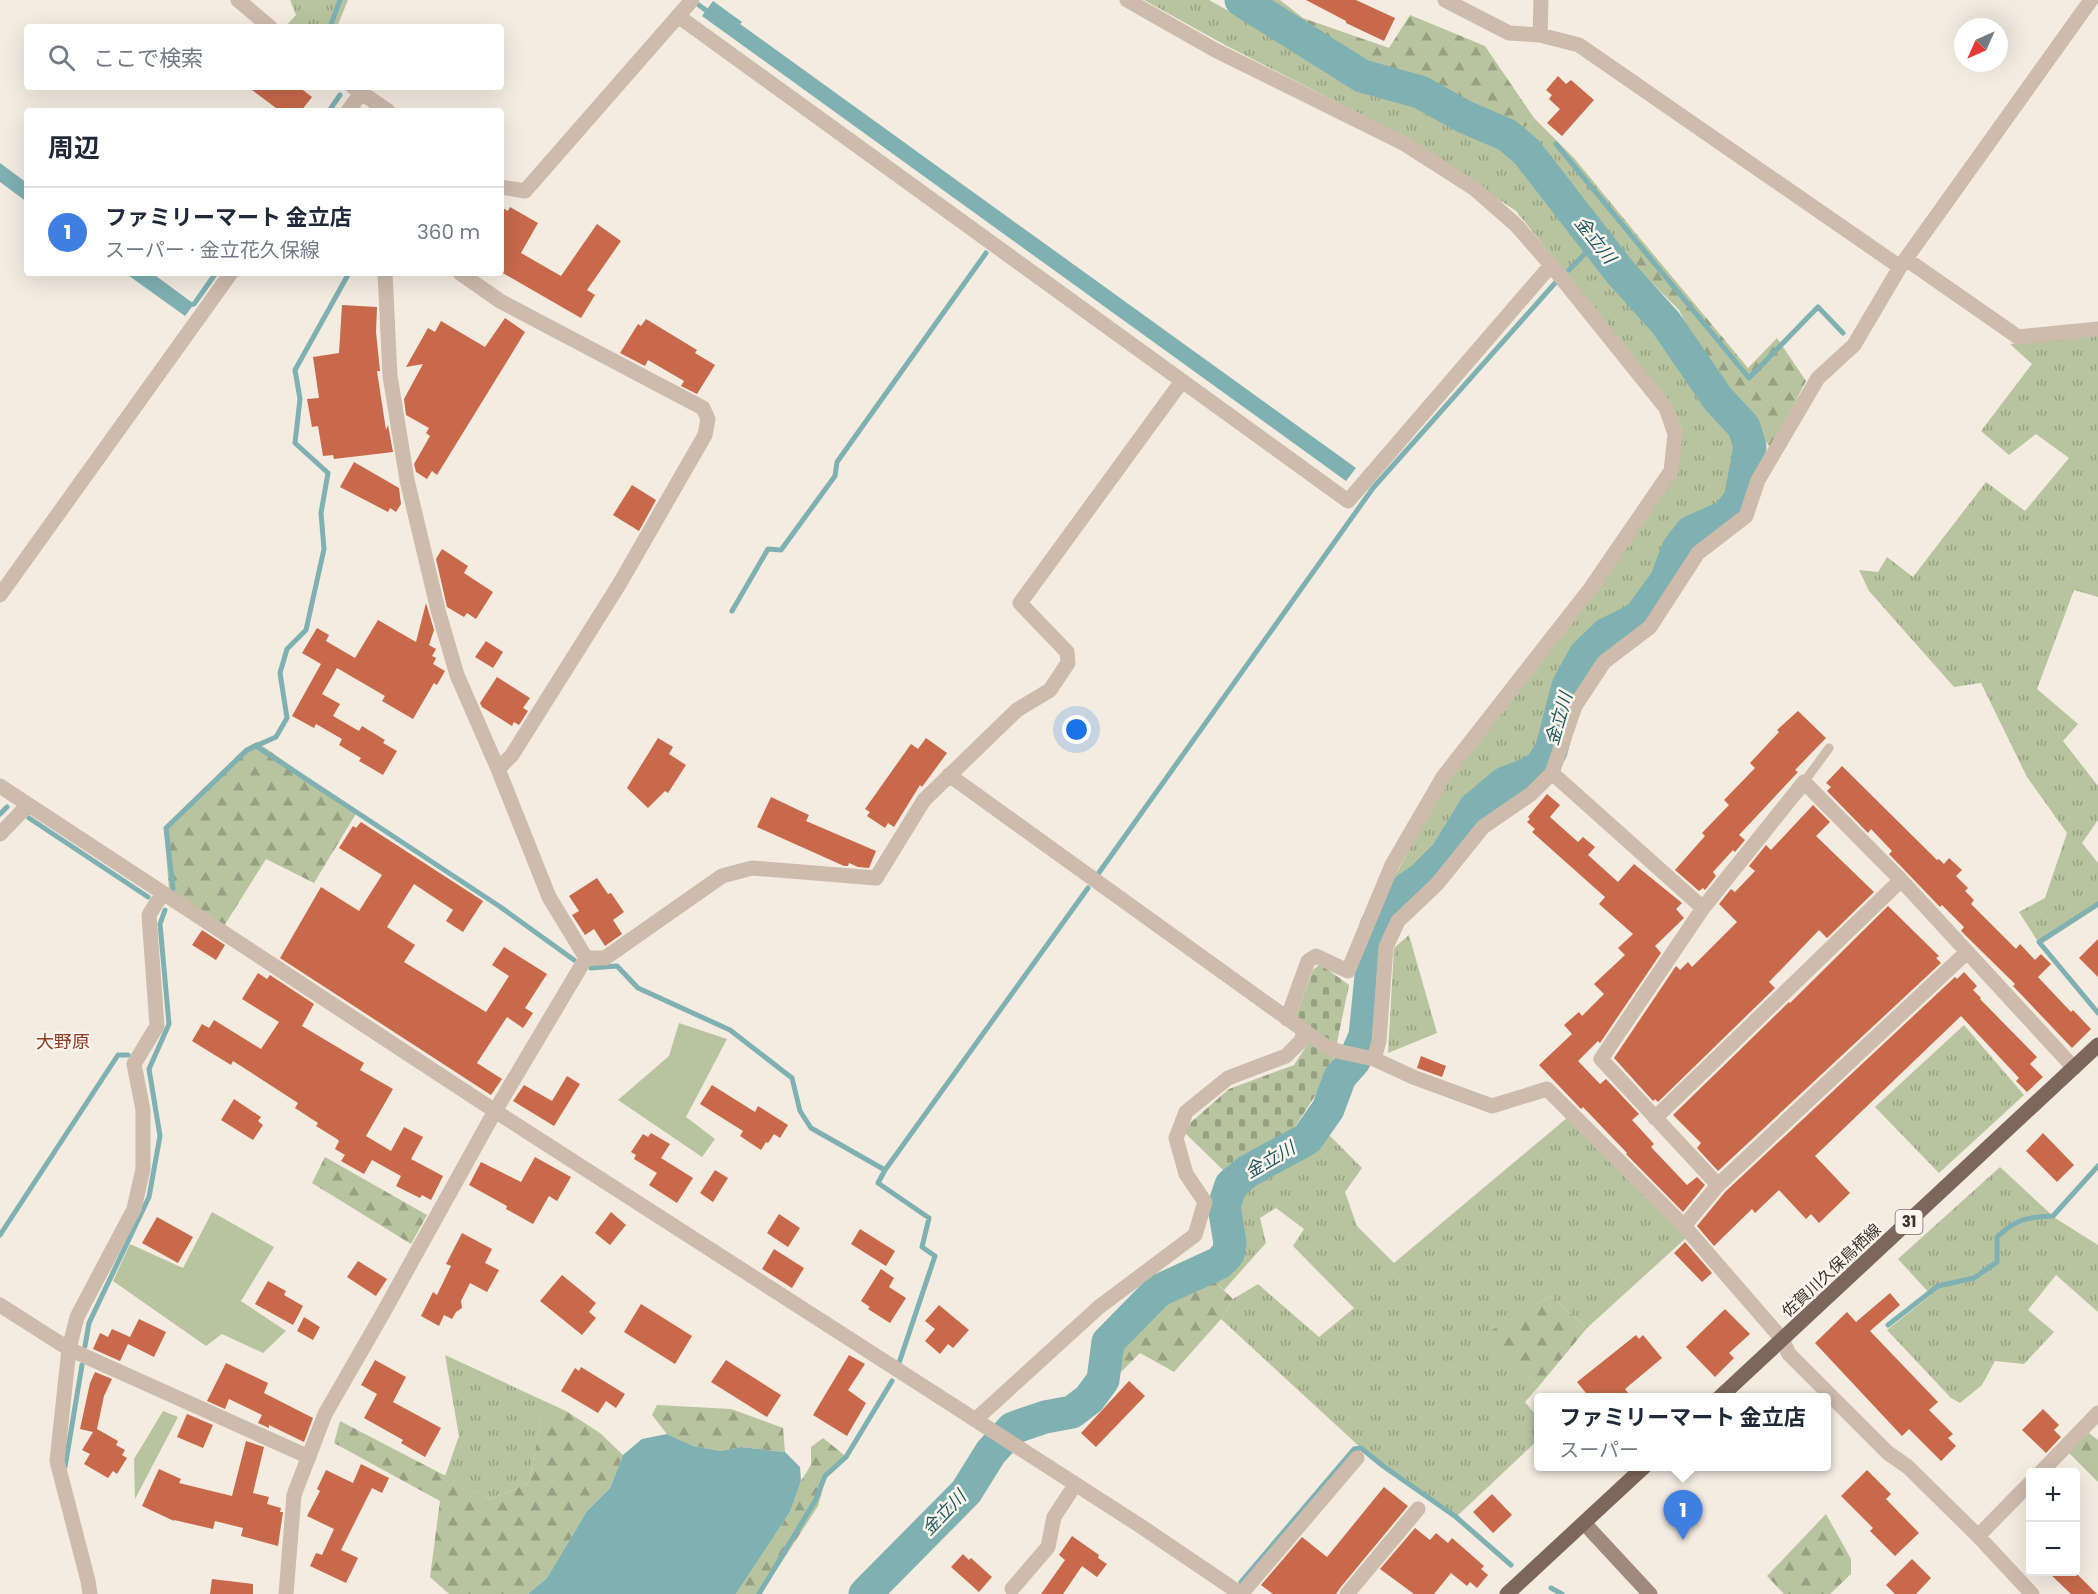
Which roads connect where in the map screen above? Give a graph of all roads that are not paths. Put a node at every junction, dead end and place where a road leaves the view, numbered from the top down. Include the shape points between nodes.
1 (238, 0) edge
2 (1127, 0) edge
3 (1445, 0) edge
4 (1540, 0) edge
5 (2091, 0) edge
6 (685, 7) edge
7 (266, 24) edge
8 (1540, 35) junction
9 (357, 90) edge
10 (349, 108) edge
11 (384, 108) edge
12 (504, 188) edge
13 (1903, 263) junction
14 (1551, 265) junction
15 (229, 276) edge
16 (386, 276) edge
17 (464, 276) edge
18 (2098, 329) edge
19 (1182, 381) junction
20 (0, 595) edge
21 (1829, 748) dead end
22 (498, 769) junction
23 (1552, 773) junction
24 (949, 775) junction
25 (1804, 782) junction
26 (0, 786) edge
27 (28, 805) junction
28 (0, 834) edge
29 (1901, 880) junction
30 (162, 894) junction
31 (1703, 908) junction
32 (1967, 952) junction
33 (586, 958) junction
34 (1287, 1019) junction
35 (1305, 1032) junction
36 (2098, 1045) edge
37 (1374, 1059) junction
38 (2074, 1068) junction
39 (495, 1111) junction
40 (1655, 1118) junction
41 (1718, 1185) junction
42 (1684, 1226) junction
43 (0, 1305) edge
44 (1782, 1339) junction
45 (69, 1349) junction
46 (1724, 1393) edge
47 (1828, 1393) edge
48 (1831, 1396) edge
49 (2098, 1413) edge
50 (975, 1420) junction
51 (309, 1457) junction
52 (1357, 1458) dead end
53 (2046, 1468) edge
54 (1641, 1471) edge
55 (1075, 1485) junction
56 (2026, 1488) edge
57 (1418, 1509) dead end
58 (1584, 1523) junction
59 (1978, 1536) junction
60 (1012, 1589) dead end
61 (90, 1594) edge
62 (286, 1594) edge
63 (1241, 1594) edge
64 (1347, 1594) edge
65 (1507, 1594) edge
66 (1650, 1594) edge
67 (2032, 1594) edge

1 - 7 street
2 - 14 street via 1215,50 1403,143 1475,189 1516,225
3 - 8 street via 1509,33
4 - 8 street
5 - 13 street
6 - 12 street via 525,191
6 - 19 street
8 - 13 street via 1580,45
9 - 10 street
9 - 11 street
13 - 18 street via 2018,337
13 - 23 street via 1854,345 1818,378 1758,480 1746,516 1698,553 1650,627 1604,662 1575,706
14 - 19 street via 1348,501
14 - 34 street via 1666,408 1675,434 1671,471 1590,589 1443,777 1392,866 1348,971 1316,956 1308,961
15 - 20 street
16 - 22 street via 390,376 407,480 457,675
17 - 22 street via 500,301 703,408 708,419 705,435 620,583 512,755
19 - 24 street via 1020,603 1067,652 1068,663 1050,690 1017,710
21 - 25 lane
22 - 33 street via 549,897
23 - 31 street
23 - 37 street via 1531,794 1483,827 1437,884 1398,921 1386,947 1379,1041
24 - 33 street via 924,800 876,878 752,868 722,876 605,958
24 - 34 street
25 - 29 street
25 - 31 street
26 - 27 street
27 - 28 street
27 - 30 street
29 - 32 street
29 - 40 street
30 - 39 street
30 - 45 street via 149,915 157,1026 134,1064 143,1110 143,1169 134,1209 77,1317
31 - 40 street via 1601,1059
32 - 38 street
32 - 41 street
33 - 39 street
34 - 35 street
35 - 37 street via 1327,1047
35 - 50 street via 1286,1056 1228,1078 1186,1112 1176,1138 1186,1174 1205,1202 1195,1235 1099,1307
36 - 38 main road, 佐賀川久保鳥栖線 / 31
37 - 42 street via 1492,1106 1547,1089
38 - 44 main road, 佐賀川久保鳥栖線 / 31
39 - 50 street
39 - 51 street via 325,1414
40 - 41 street
41 - 42 street
42 - 44 street
43 - 45 street
44 - 46 main road, 佐賀川久保鳥栖線 / 31
44 - 47 street via 1789,1354
45 - 51 street
45 - 61 street via 57,1461
48 - 59 street
49 - 53 street
50 - 55 street
51 - 62 street via 294,1495
52 - 63 street
54 - 58 main road
55 - 60 street via 1054,1516 1048,1547
55 - 63 street
56 - 59 street
57 - 64 street
58 - 65 main road
58 - 66 street
59 - 67 street

